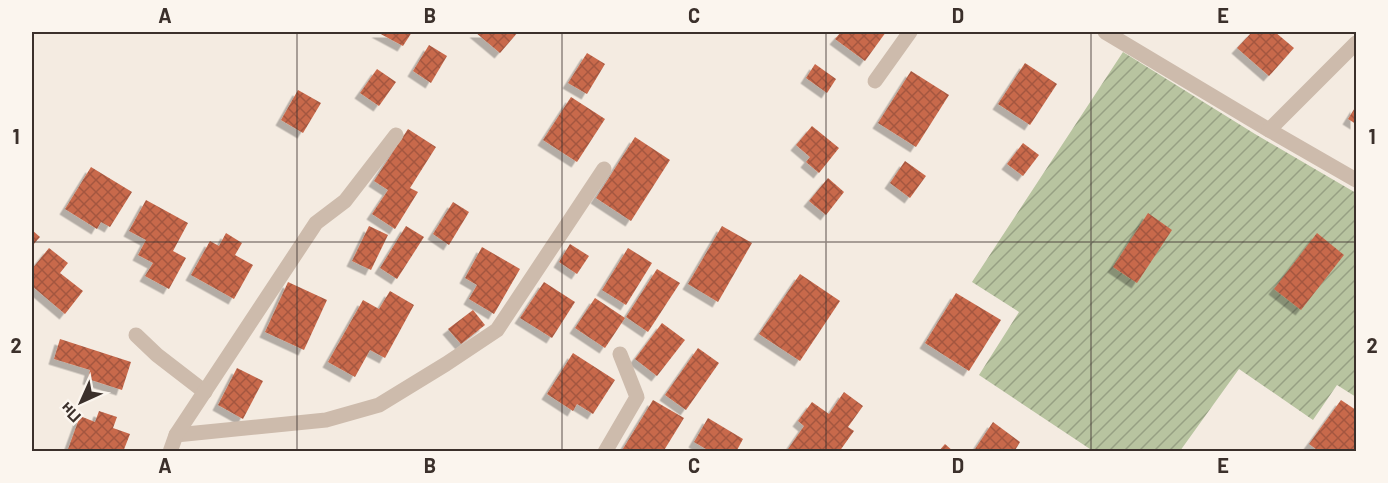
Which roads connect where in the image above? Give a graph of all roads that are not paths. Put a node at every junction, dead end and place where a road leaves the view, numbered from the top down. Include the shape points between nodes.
1 (910, 32) edge
2 (1105, 32) edge
3 (1356, 43) edge
4 (875, 81) dead end
5 (1269, 130) junction
6 (396, 135) dead end
7 (604, 169) dead end
8 (1356, 180) edge
9 (136, 335) dead end
10 (620, 354) dead end
11 (205, 392) junction
12 (176, 435) junction
13 (170, 452) edge
14 (606, 452) edge

1 - 4 street
2 - 5 street
3 - 5 street
5 - 8 street
6 - 11 street via 345,201 316,223
7 - 12 street via 497,330 446,364 380,405 326,420
9 - 11 street
10 - 14 street via 637,397
11 - 12 street
12 - 13 street

